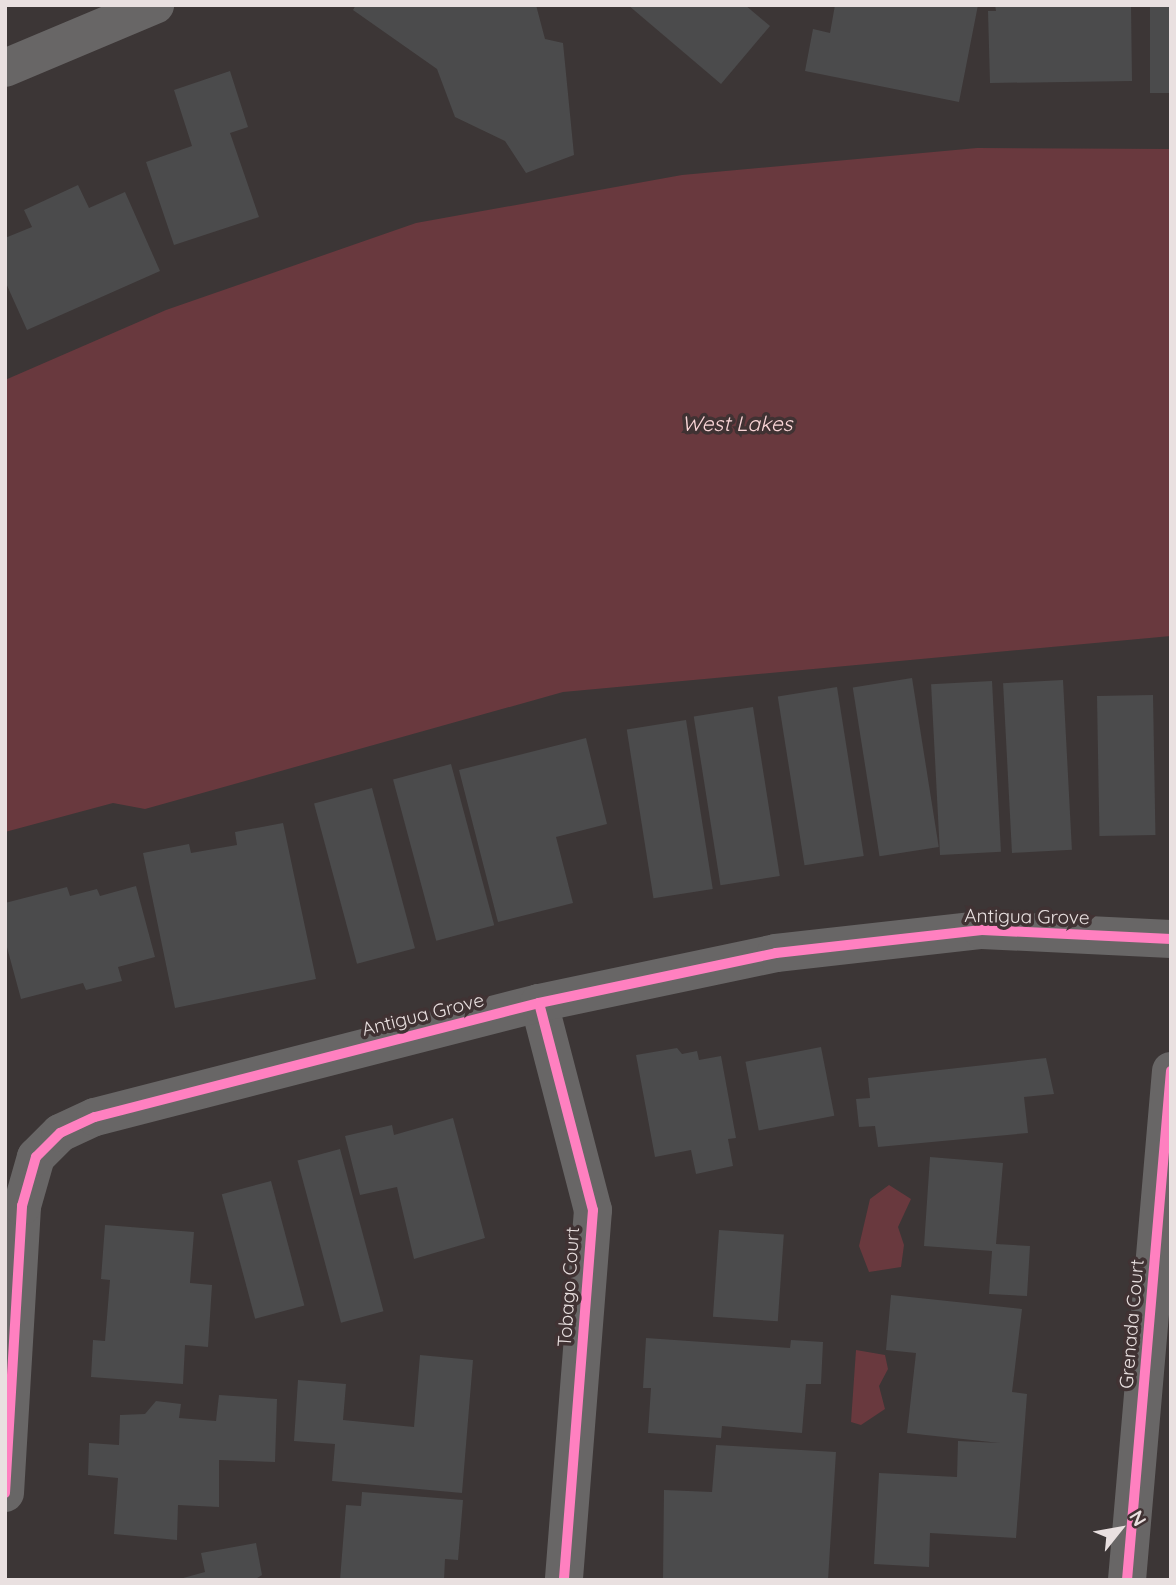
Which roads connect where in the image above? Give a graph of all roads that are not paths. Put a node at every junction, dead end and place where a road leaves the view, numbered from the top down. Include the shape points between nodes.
1 (155, 5) edge
2 (5, 68) edge
3 (1171, 939) edge
4 (539, 1003) junction
5 (1171, 1071) edge
6 (5, 1493) edge
7 (564, 1580) edge
8 (1127, 1580) edge

1 - 2 street
3 - 4 street, Antigua Grove via 982,930 776,953
4 - 6 street, Antigua Grove via 95,1117 60,1133 36,1157 22,1206
4 - 7 street, Tobago Court via 593,1210
5 - 8 street, Grenada Court

